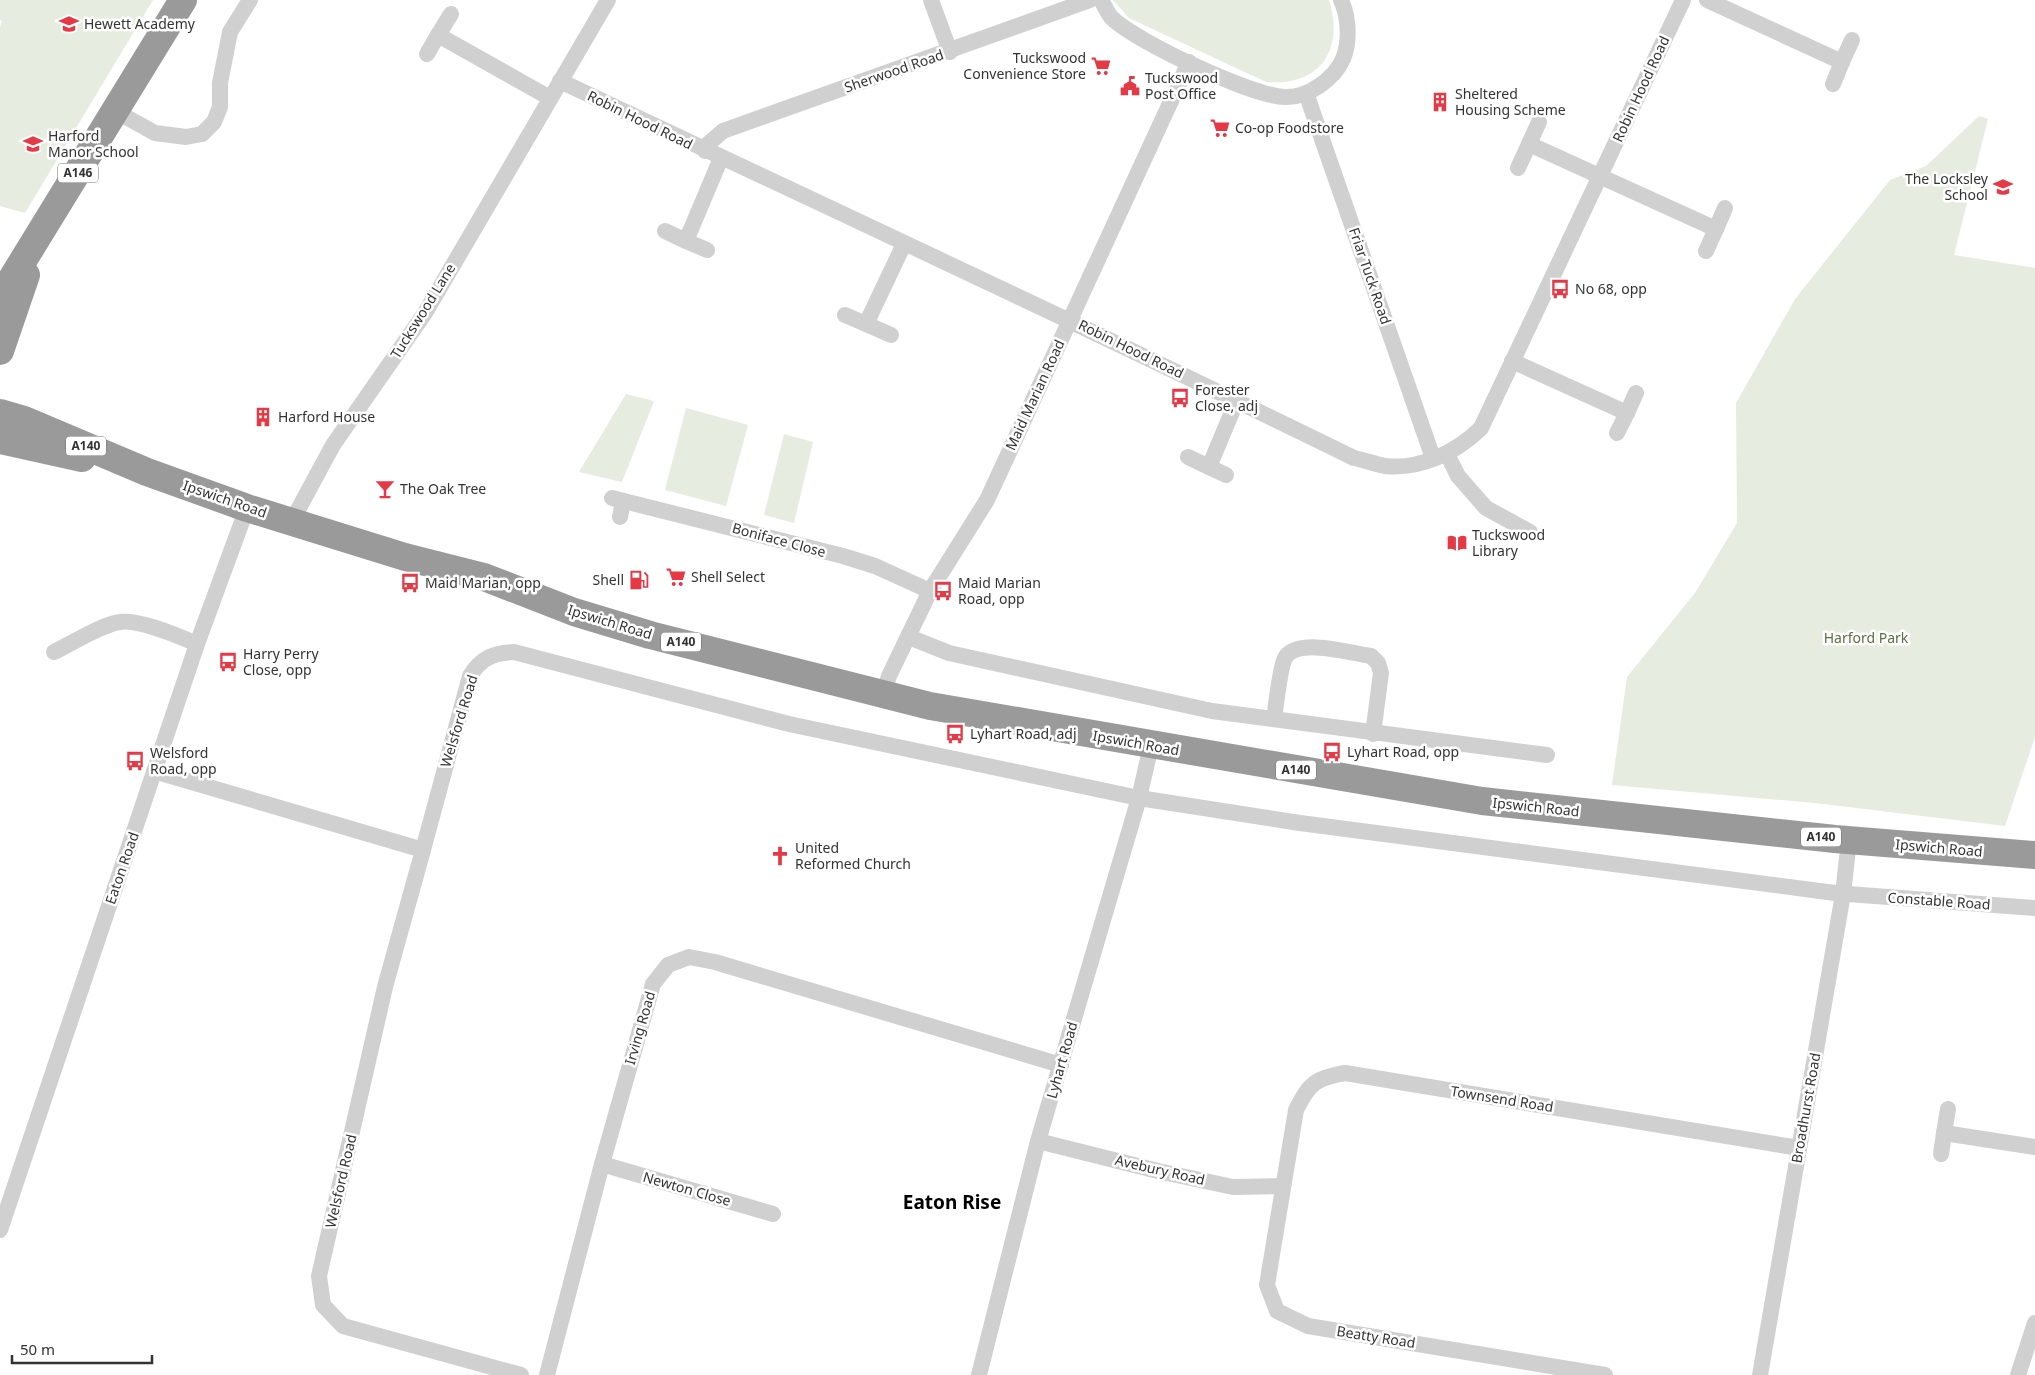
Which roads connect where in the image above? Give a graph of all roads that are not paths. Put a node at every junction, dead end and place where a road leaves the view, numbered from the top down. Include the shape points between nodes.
1 (184, 0) edge
2 (250, 0) edge
3 (608, 0) edge
4 (931, 0) edge
5 (1090, 0) edge
6 (1101, 0) edge
7 (1683, 0) edge
8 (1707, 0) edge
9 (1347, 1) edge
10 (451, 14) dead end
11 (438, 35) junction
12 (1852, 40) dead end
13 (950, 52) junction
14 (427, 54) dead end
15 (1189, 62) junction
16 (1842, 62) junction
17 (560, 81) junction
18 (1833, 84) dead end
19 (1306, 93) junction
20 (550, 98) junction
21 (116, 112) junction
22 (1539, 122) dead end
23 (1529, 144) junction
24 (705, 151) junction
25 (721, 158) junction
26 (1518, 168) dead end
27 (1599, 177) junction
28 (1725, 208) dead end
29 (1716, 229) junction
30 (665, 231) dead end
31 (40, 234) junction
32 (686, 241) junction
33 (904, 244) junction
34 (707, 250) dead end
35 (1706, 251) dead end
36 (0, 298) edge
37 (845, 315) dead end
38 (1070, 320) junction
39 (866, 324) junction
40 (891, 335) dead end
41 (0, 351) edge
42 (1512, 361) junction
43 (1636, 393) dead end
44 (1237, 400) junction
45 (0, 413) edge
46 (1627, 413) junction
47 (1617, 433) dead end
48 (0, 440) edge
49 (1440, 456) junction
50 (1188, 458) dead end
51 (1208, 467) junction
52 (147, 472) junction
53 (1226, 475) dead end
54 (247, 508) junction
55 (620, 517) dead end
56 (292, 521) junction
57 (1530, 532) dead end
58 (930, 591) junction
59 (909, 637) junction
60 (197, 644) junction
61 (54, 652) dead end
62 (883, 695) junction
63 (1274, 719) junction
64 (1373, 734) junction
65 (1151, 746) junction
66 (1548, 755) dead end
67 (154, 771) junction
68 (1139, 798) junction
69 (1849, 840) junction
70 (423, 850) junction
71 (2035, 855) edge
72 (1843, 894) junction
73 (2035, 908) edge
74 (1061, 1065) junction
75 (1948, 1109) dead end
76 (1944, 1133) junction
77 (1038, 1141) junction
78 (2035, 1147) edge
79 (1799, 1148) junction
80 (1941, 1154) dead end
81 (602, 1164) junction
82 (1283, 1186) junction
83 (773, 1214) dead end
84 (0, 1230) edge
85 (2035, 1323) edge
86 (521, 1375) edge
87 (547, 1375) edge
88 (979, 1375) edge
89 (1606, 1375) edge
90 (1760, 1375) edge
91 (2018, 1375) edge

1 - 21 highway, A146
2 - 21 street via 230,32 220,83 220,106 214,122 202,134 186,137 155,133
3 - 17 street, Tuckswood Lane
4 - 13 street
5 - 13 street, Sherwood Road
6 - 15 street via 1111,18 1132,34
7 - 27 street, Robin Hood Road
8 - 16 street
9 - 19 street via 1346,53 1339,68
10 - 11 street
11 - 14 street
11 - 20 street
12 - 16 street
13 - 24 street, Sherwood Road via 723,131
15 - 19 street via 1266,95 1287,97
15 - 38 street, Maid Marian Road
16 - 18 street
17 - 20 street, Tuckswood Lane
17 - 24 street, Robin Hood Road
19 - 49 street, Friar Tuck Road
20 - 56 street, Tuckswood Lane via 425,313 333,446
21 - 31 highway, A146
22 - 23 street
23 - 26 street
23 - 27 street
24 - 25 street, Robin Hood Road
25 - 32 street
25 - 33 street, Robin Hood Road
27 - 29 street
27 - 42 street, Robin Hood Road
28 - 29 street
29 - 35 street
30 - 32 street
31 - 36 highway, A146
31 - 41 highway, A146
32 - 34 street
33 - 38 street, Robin Hood Road
33 - 39 street
37 - 39 street
38 - 44 street, Robin Hood Road
38 - 58 street, Maid Marian Road via 987,500
39 - 40 street
42 - 46 street
42 - 49 street, Robin Hood Road via 1481,428 1468,441
43 - 46 street
44 - 49 street, Robin Hood Road via 1354,458 1385,466 1410,464
44 - 51 street
45 - 52 highway, Ipswich Road / A140
46 - 47 street
48 - 52 highway, Ipswich Road / A140
49 - 57 street, Friar Tuck Road via 1486,508
50 - 51 street
51 - 53 street
52 - 54 highway, Ipswich Road / A140
54 - 56 highway, Ipswich Road / A140
54 - 60 street, Eaton Road
55 - 58 street, Boniface Close via 617,500 843,556 875,566
56 - 62 highway, Ipswich Road / A140 via 405,558 484,577 574,612 650,635
58 - 59 street, Maid Marian Road
59 - 62 street, Maid Marian Road
59 - 63 street via 962,656 1212,711
60 - 61 street via 141,624 120,621
60 - 67 street, Eaton Road
62 - 65 highway, Ipswich Road / A140 via 985,717
63 - 64 street
63 - 64 street via 1285,658 1294,649 1304,646 1371,656 1381,672
64 - 66 street
65 - 68 street, Lyhart Road
65 - 69 highway, Ipswich Road / A140 via 1482,801
67 - 70 street
67 - 84 street, Eaton Road
68 - 70 street, Welsford Road via 789,724 514,652 498,653 488,656 470,676
68 - 72 street via 1300,823
68 - 74 street, Lyhart Road
69 - 71 highway, Ipswich Road / A140
69 - 72 street, Broadhurst Road
70 - 86 street, Welsford Road via 385,987 319,1276 323,1305 343,1326
72 - 73 street, Constable Road
72 - 79 street, Broadhurst Road
74 - 77 street, Lyhart Road
74 - 81 street, Irving Road via 689,957 668,965 653,984
75 - 76 street
76 - 78 street
76 - 80 street
77 - 82 street, Avebury Road via 1233,1186
77 - 88 street, Lyhart Road
79 - 82 street, Townsend Road via 1345,1073 1323,1077 1306,1089 1296,1110
79 - 90 street, Broadhurst Road
81 - 83 street, Newton Close
81 - 87 street, Irving Road
82 - 89 street, Beatty Road via 1267,1285 1277,1311 1308,1326
85 - 91 street

